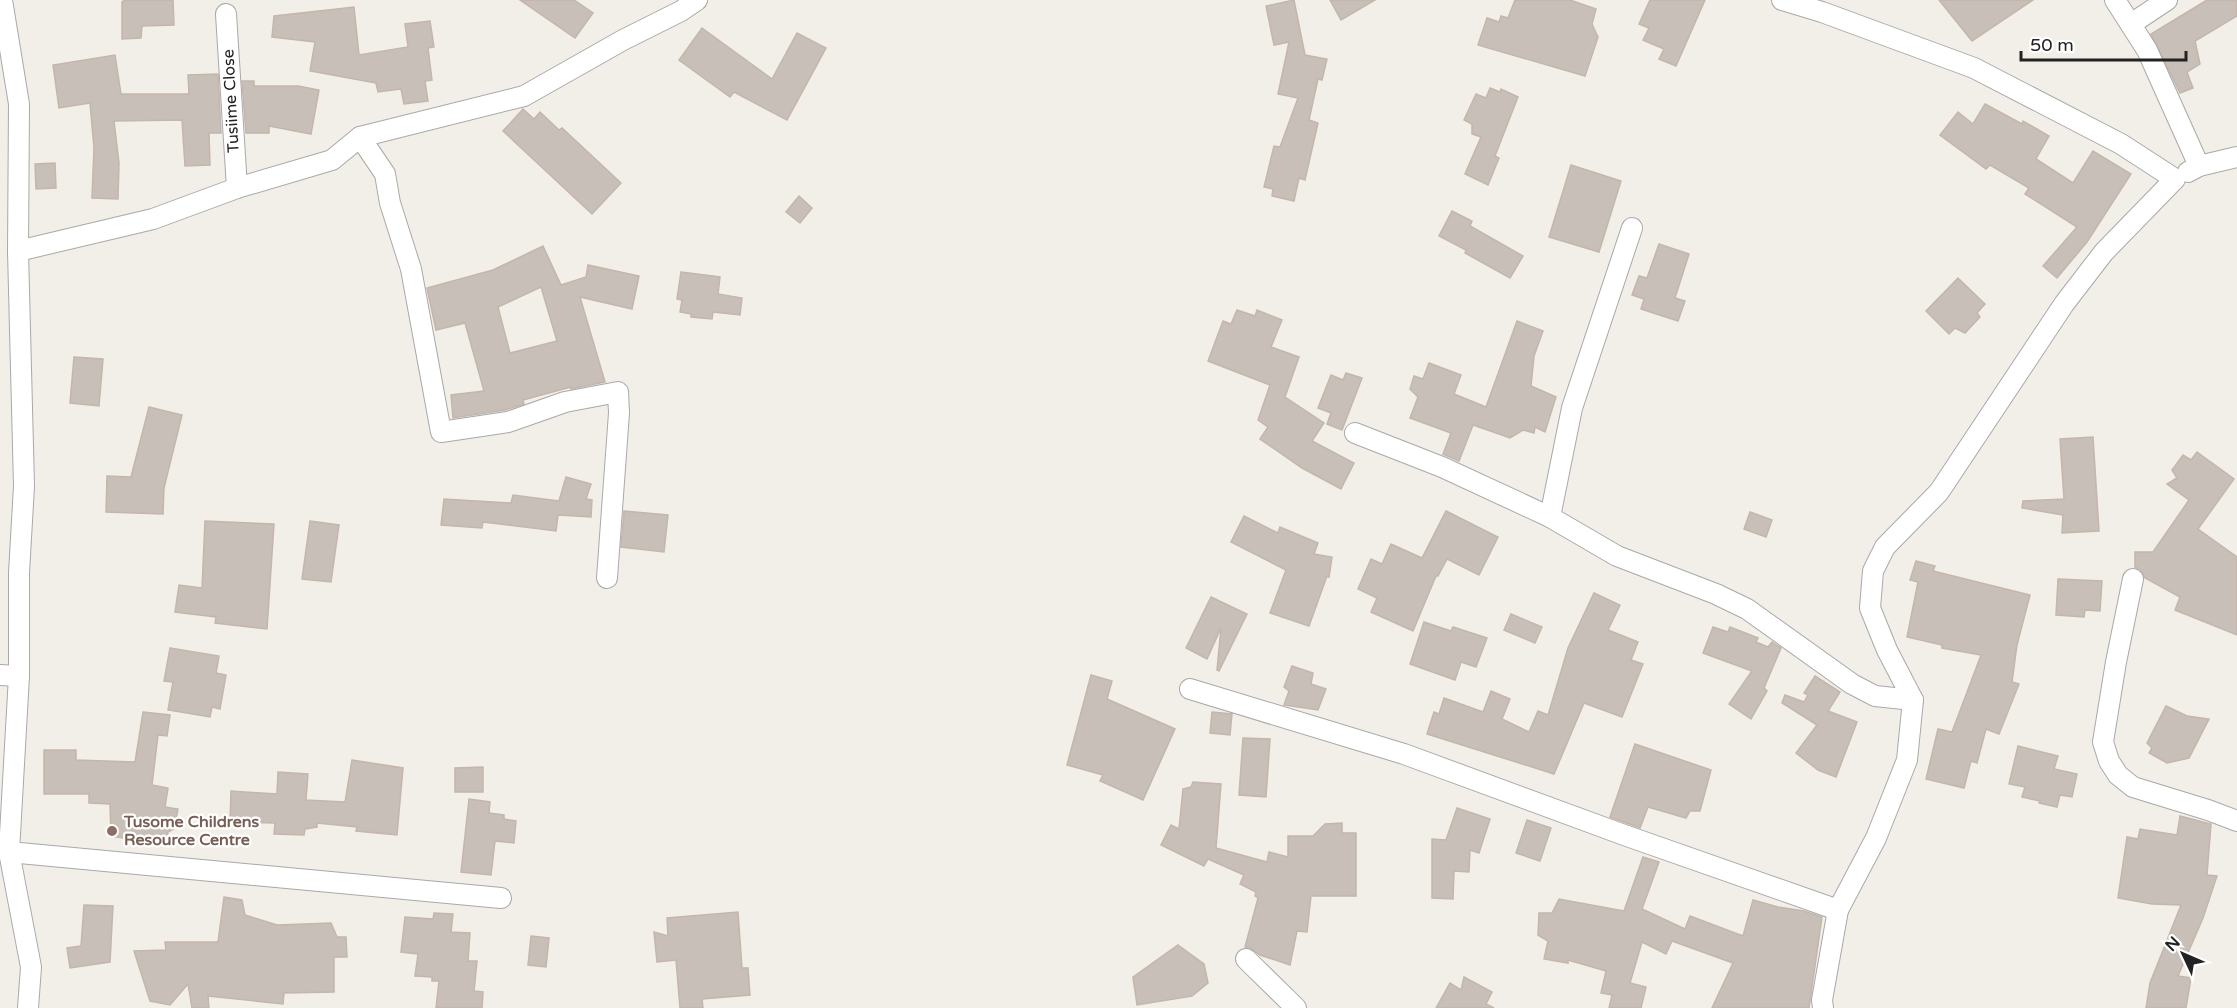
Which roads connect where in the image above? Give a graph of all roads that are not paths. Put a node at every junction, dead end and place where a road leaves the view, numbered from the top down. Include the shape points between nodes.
1 (2, 0) edge
2 (697, 0) edge
3 (1782, 0) edge
4 (2115, 0) edge
5 (2167, 0) edge
6 (226, 14) dead end
7 (2131, 24) junction
8 (360, 137) junction
9 (2237, 157) edge
10 (2199, 166) junction
11 (2175, 178) junction
12 (237, 188) junction
13 (1632, 228) dead end
14 (18, 251) junction
15 (1355, 433) dead end
16 (1550, 517) junction
17 (607, 578) dead end
18 (2133, 579) dead end
19 (10, 675) edge
20 (1191, 689) dead end
21 (1913, 700) junction
22 (2237, 821) edge
23 (9, 852) junction
24 (501, 898) dead end
25 (1838, 910) junction
26 (1246, 959) dead end
27 (28, 1008) edge
28 (1296, 1008) edge
29 (1823, 1008) edge

1 - 14 street via 19,104
2 - 8 street via 524,96
3 - 11 street via 1974,68 2121,144
4 - 7 street
5 - 7 street
6 - 12 street, Tusiime Close
7 - 10 street via 2147,50
8 - 12 street via 332,160
8 - 17 street via 385,174 411,268 441,432 508,422 565,402 618,392
9 - 10 street
10 - 11 street
11 - 21 street via 2104,252 2052,321 1939,492 1885,547 1873,571 1870,608
12 - 14 street via 153,219
13 - 16 street via 1572,408
14 - 19 street via 24,486
15 - 16 street via 1442,467
16 - 21 street via 1617,556 1747,609 1852,684 1875,696
18 - 22 street via 2103,742 2109,761 2133,787
19 - 23 street
20 - 25 street via 1404,754
21 - 25 street via 1907,760 1876,838
23 - 24 street
23 - 27 street via 31,968
25 - 29 street
26 - 28 street

